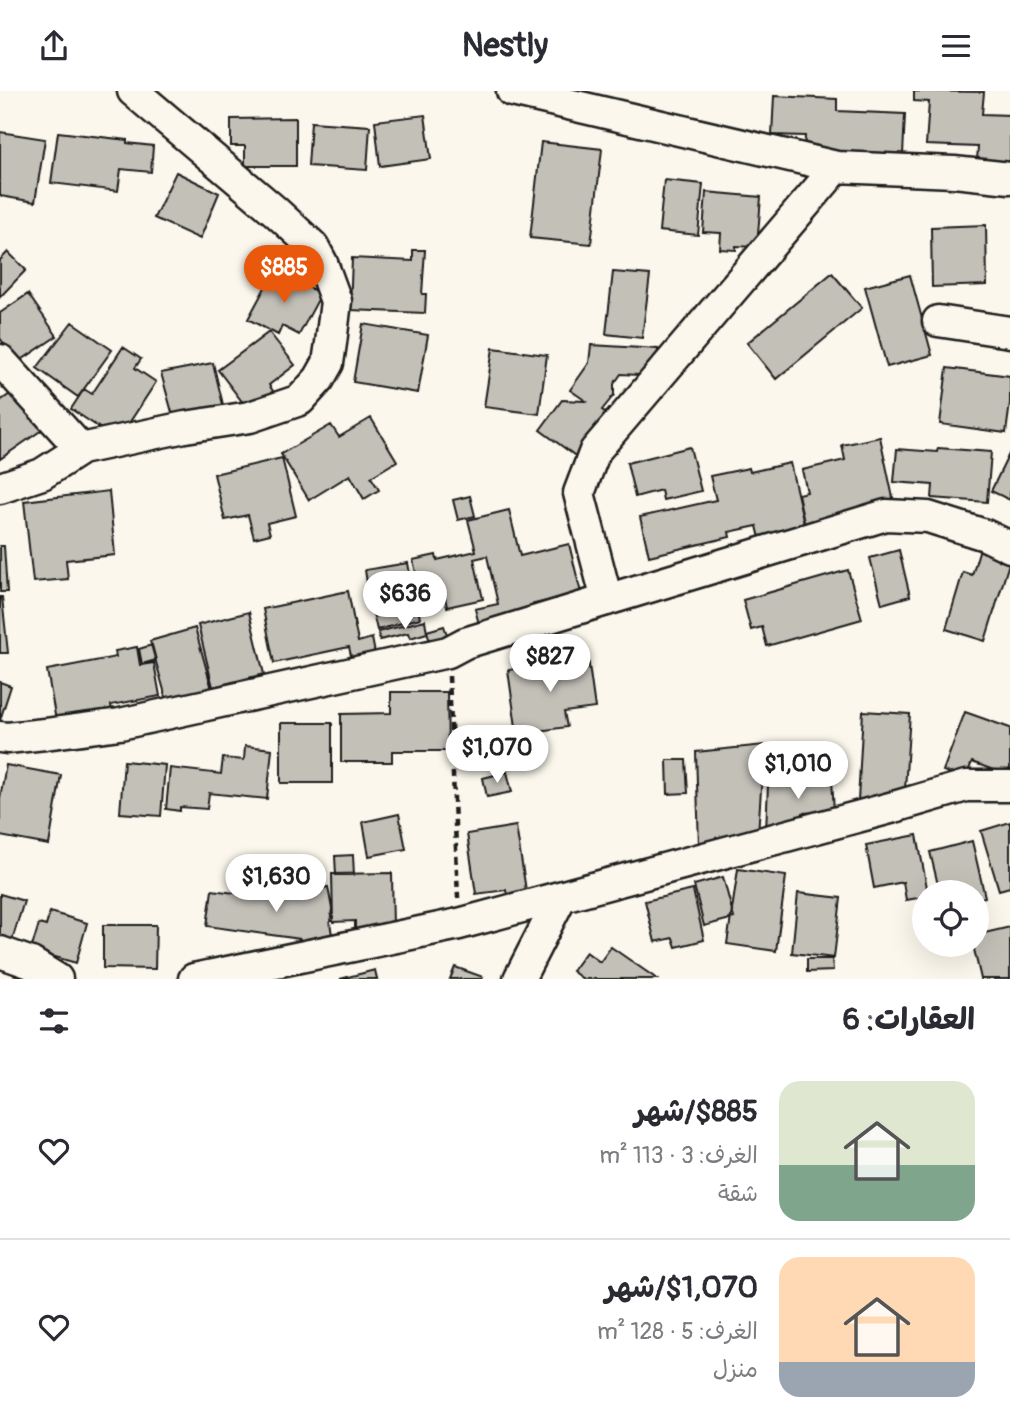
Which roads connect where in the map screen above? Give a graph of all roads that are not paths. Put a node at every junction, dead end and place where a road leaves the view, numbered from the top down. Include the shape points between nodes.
1 (133, 91) edge
2 (512, 91) edge
3 (836, 167) junction
4 (1010, 178) edge
5 (938, 321) dead end
6 (1010, 332) edge
7 (0, 360) edge
8 (81, 449) junction
9 (0, 488) edge
10 (1010, 547) edge
11 (607, 600) junction
12 (0, 737) edge
13 (1010, 786) edge
14 (562, 897) junction
15 (0, 952) edge
16 (57, 979) edge
17 (194, 979) edge
18 (519, 979) edge

1 - 8 street via 313,246 336,301 331,343 328,363 299,400 250,417
2 - 3 street
3 - 4 street
3 - 11 street via 595,451 579,493
5 - 6 street
7 - 8 street
8 - 9 street via 43,474
10 - 11 street via 928,517 886,515
11 - 12 street via 448,652 120,723
13 - 14 street via 966,786
14 - 17 street via 459,924
14 - 18 street
15 - 16 street

